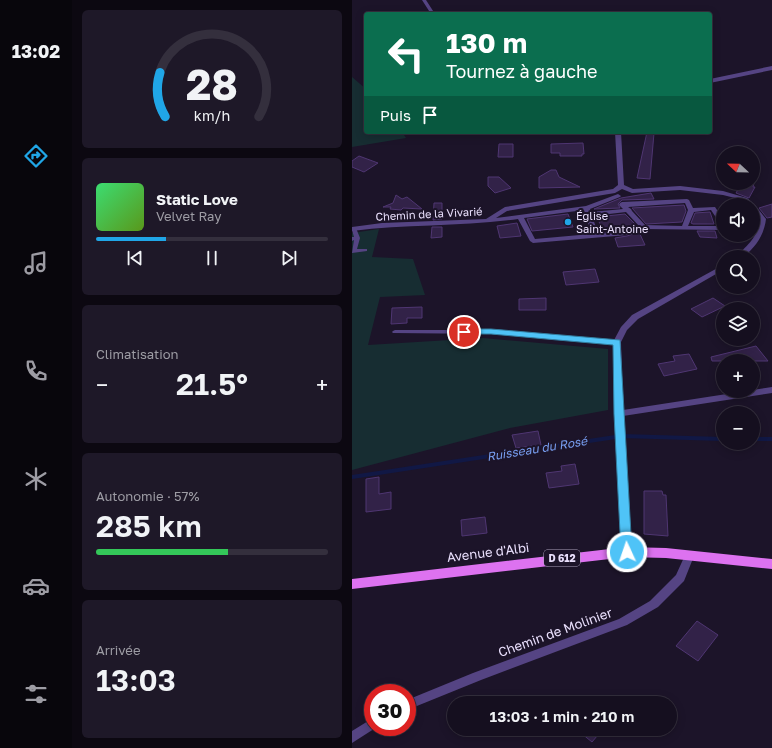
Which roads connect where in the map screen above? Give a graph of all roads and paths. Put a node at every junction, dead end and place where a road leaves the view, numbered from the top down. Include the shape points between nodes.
1 (424, 0) edge
2 (432, 12) edge
3 (772, 68) edge
4 (712, 81) edge
5 (618, 134) edge
6 (621, 186) junction
7 (616, 193) junction
8 (741, 198) edge
9 (622, 205) junction
10 (629, 210) junction
11 (691, 210) junction
12 (588, 211) junction
13 (716, 213) edge
14 (760, 215) edge
15 (520, 217) junction
16 (488, 221) junction
17 (685, 226) junction
18 (643, 227) junction
19 (716, 228) edge
20 (353, 229) edge
21 (762, 230) joint
22 (595, 236) junction
23 (354, 238) edge
24 (365, 250) dead end
25 (746, 250) edge
26 (353, 251) edge
27 (716, 271) edge
28 (395, 332) dead end
29 (617, 342) junction
30 (772, 390) edge
31 (619, 414) junction
32 (627, 552) junction
33 (689, 556) junction
34 (772, 564) edge
35 (352, 584) edge
36 (416, 701) edge
37 (364, 729) edge
38 (352, 738) edge

1 - 2 street
3 - 4 street
5 - 6 street
6 - 7 street
6 - 8 street via 632,191 680,188
7 - 9 street
7 - 12 street
7 - 16 street, Chemin de la Vivarié via 505,209
9 - 10 street
9 - 11 street via 687,201
10 - 12 street
10 - 18 street
11 - 13 street via 713,208
11 - 17 street
12 - 15 street
12 - 22 street
14 - 21 street via 763,219
15 - 16 street
15 - 22 street via 533,241
16 - 20 street, Chemin de la Vivarié via 382,225
17 - 18 street
17 - 19 street
18 - 22 street via 627,233
20 - 23 lane
21 - 25 street
23 - 26 lane
24 - 26 lane
27 - 29 street via 635,317 625,326
28 - 29 lane via 491,332
29 - 31 street
30 - 31 street
31 - 32 street
32 - 33 main road, Avenue d'Albi / D 612
32 - 35 main road, Avenue d'Albi / D 612
33 - 34 main road, Avenue d'Albi / D 612
33 - 36 street, Chemin de Molinier via 680,578 654,604 623,622
37 - 38 street

